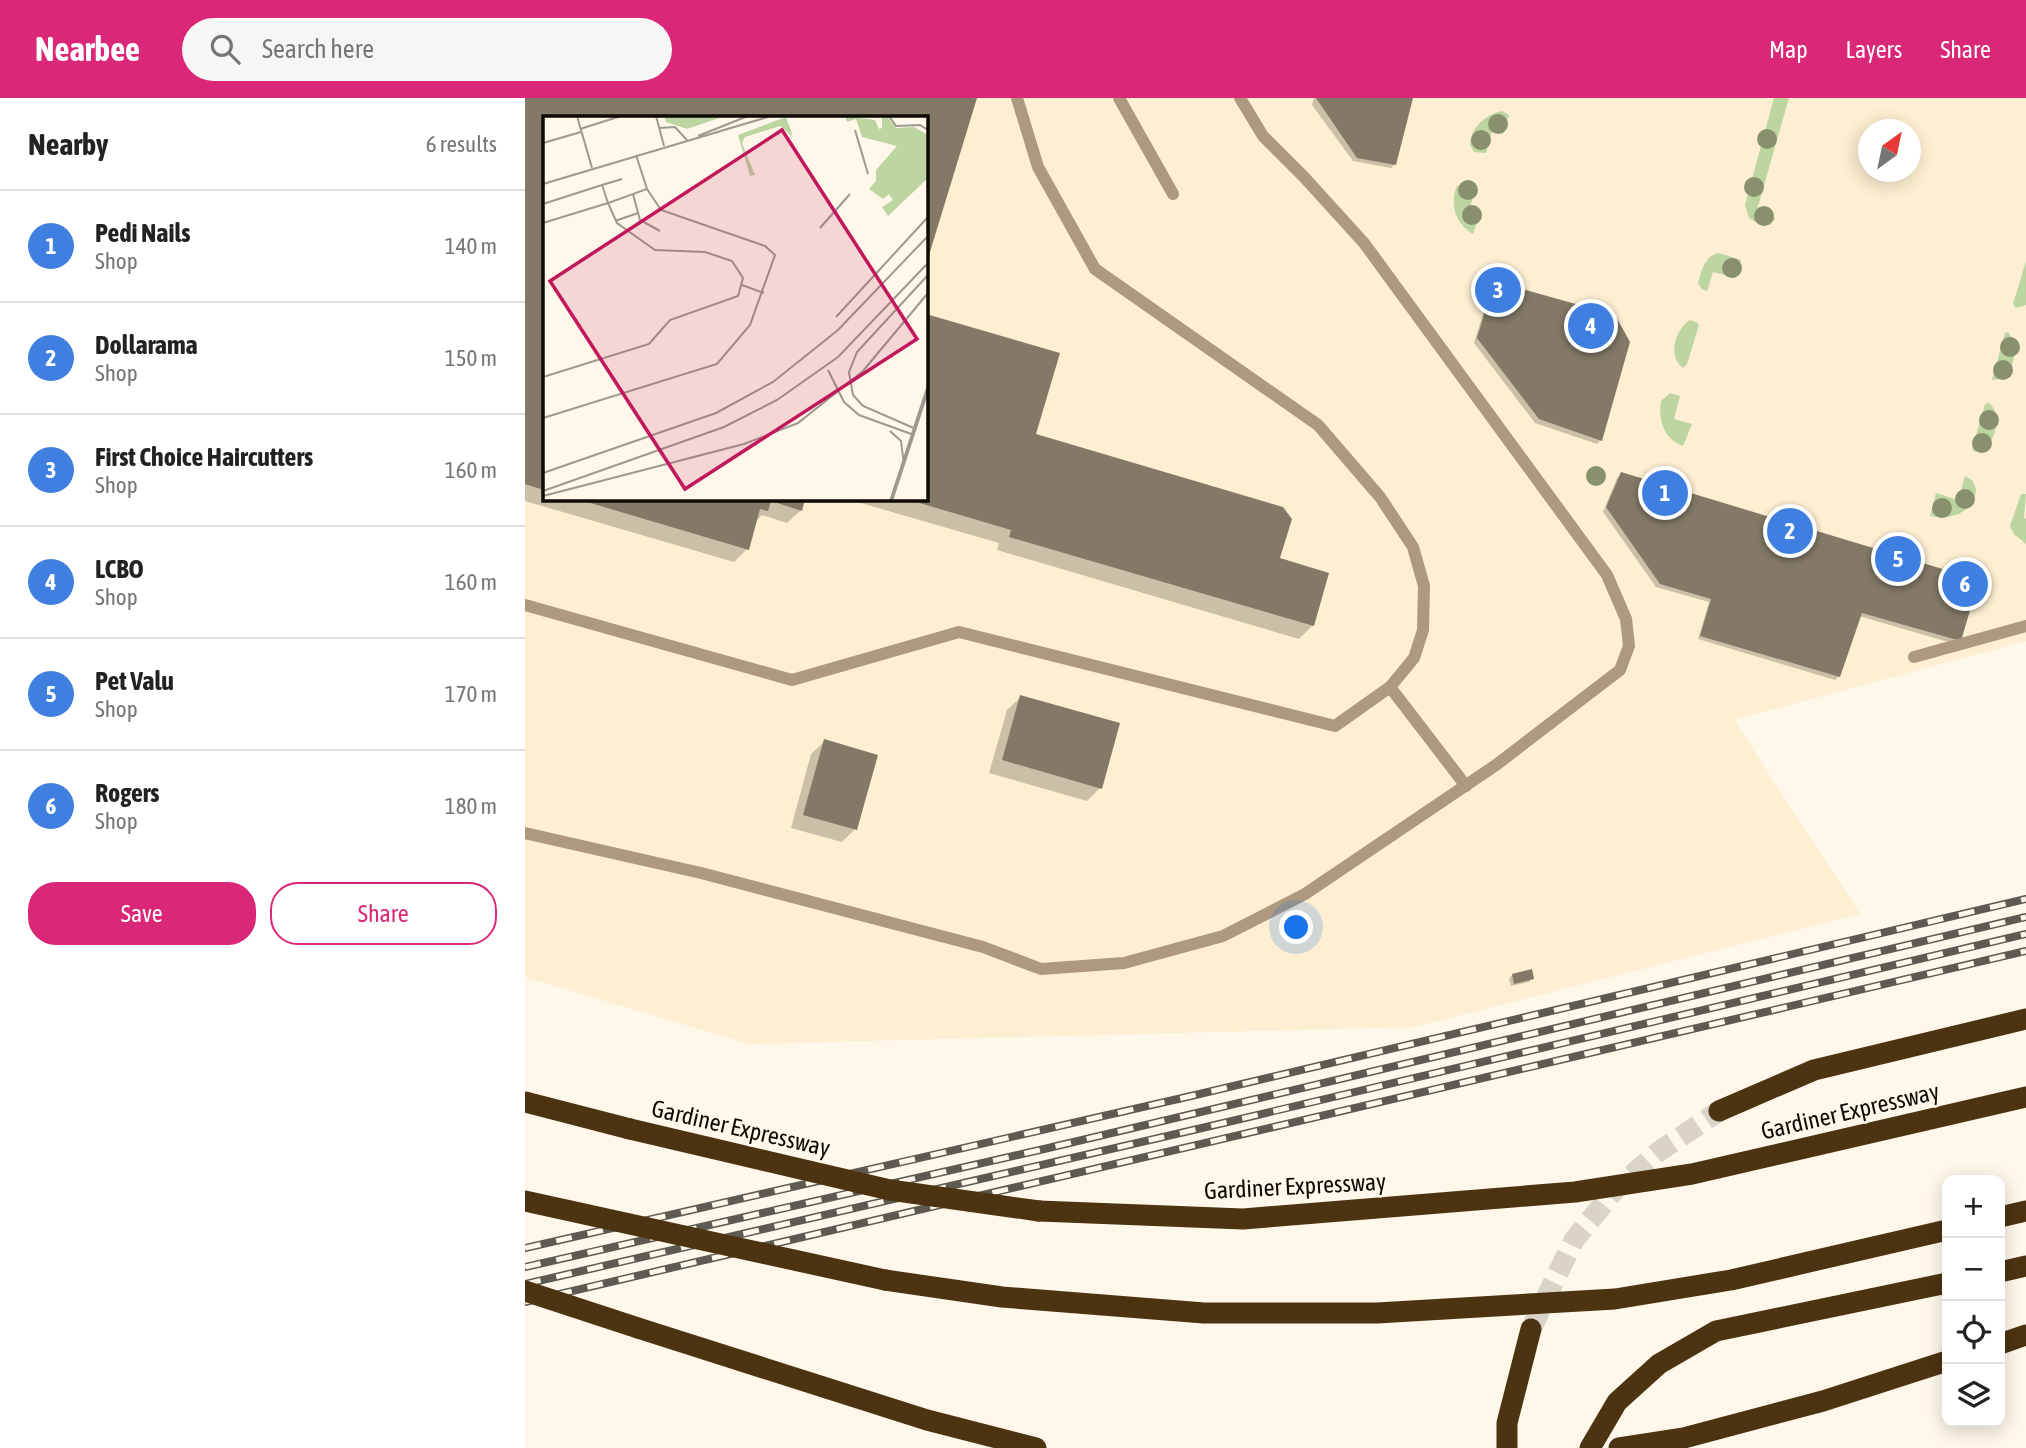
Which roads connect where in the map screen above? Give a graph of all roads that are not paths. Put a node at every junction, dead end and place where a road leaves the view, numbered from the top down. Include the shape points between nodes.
1 (1017, 98) edge
2 (1119, 98) edge
3 (1240, 98) edge
4 (1173, 194) dead end
5 (525, 606) edge
6 (2026, 626) edge
7 (1914, 657) dead end
8 (1390, 687) junction
9 (1466, 786) junction
10 (525, 833) edge
11 (2026, 1019) edge
12 (2026, 1097) edge
13 (525, 1102) edge
14 (1719, 1111) tunnel mouth
15 (525, 1201) edge
16 (2026, 1211) edge
17 (2005, 1216) edge
18 (1942, 1231) edge
19 (2026, 1266) edge
20 (2005, 1271) edge
21 (1942, 1284) edge
22 (525, 1291) edge
23 (1531, 1329) tunnel mouth
24 (2026, 1335) edge
25 (2005, 1342) edge
26 (1942, 1363) edge
27 (1036, 1448) edge
28 (1507, 1448) edge
29 (1590, 1448) edge
30 (1619, 1448) edge

1 - 8 lane via 1038,167 1095,269 1318,425 1380,497 1413,547 1424,586 1423,630 1414,658
2 - 4 lane
3 - 9 lane via 1263,136 1364,243 1607,575 1626,619 1629,646 1620,670
5 - 8 lane via 792,680 959,632 1335,726
6 - 7 lane
8 - 9 lane
9 - 10 lane via 1305,894 1223,936 1124,963 1041,969 983,947 701,873
11 - 14 highway via 1814,1070
12 - 13 highway, Gardiner Expressway, bridge via 1692,1174 1575,1192 1243,1219 1039,1211 890,1190
15 - 18 highway, bridge via 885,1280 1002,1297 1205,1313 1377,1313 1615,1299 1731,1280
16 - 17 highway
19 - 20 highway
21 - 29 highway via 1716,1331 1659,1364 1617,1402
22 - 27 highway, bridge via 927,1420
23 - 28 highway via 1507,1423
24 - 25 highway
26 - 30 highway via 1684,1438

